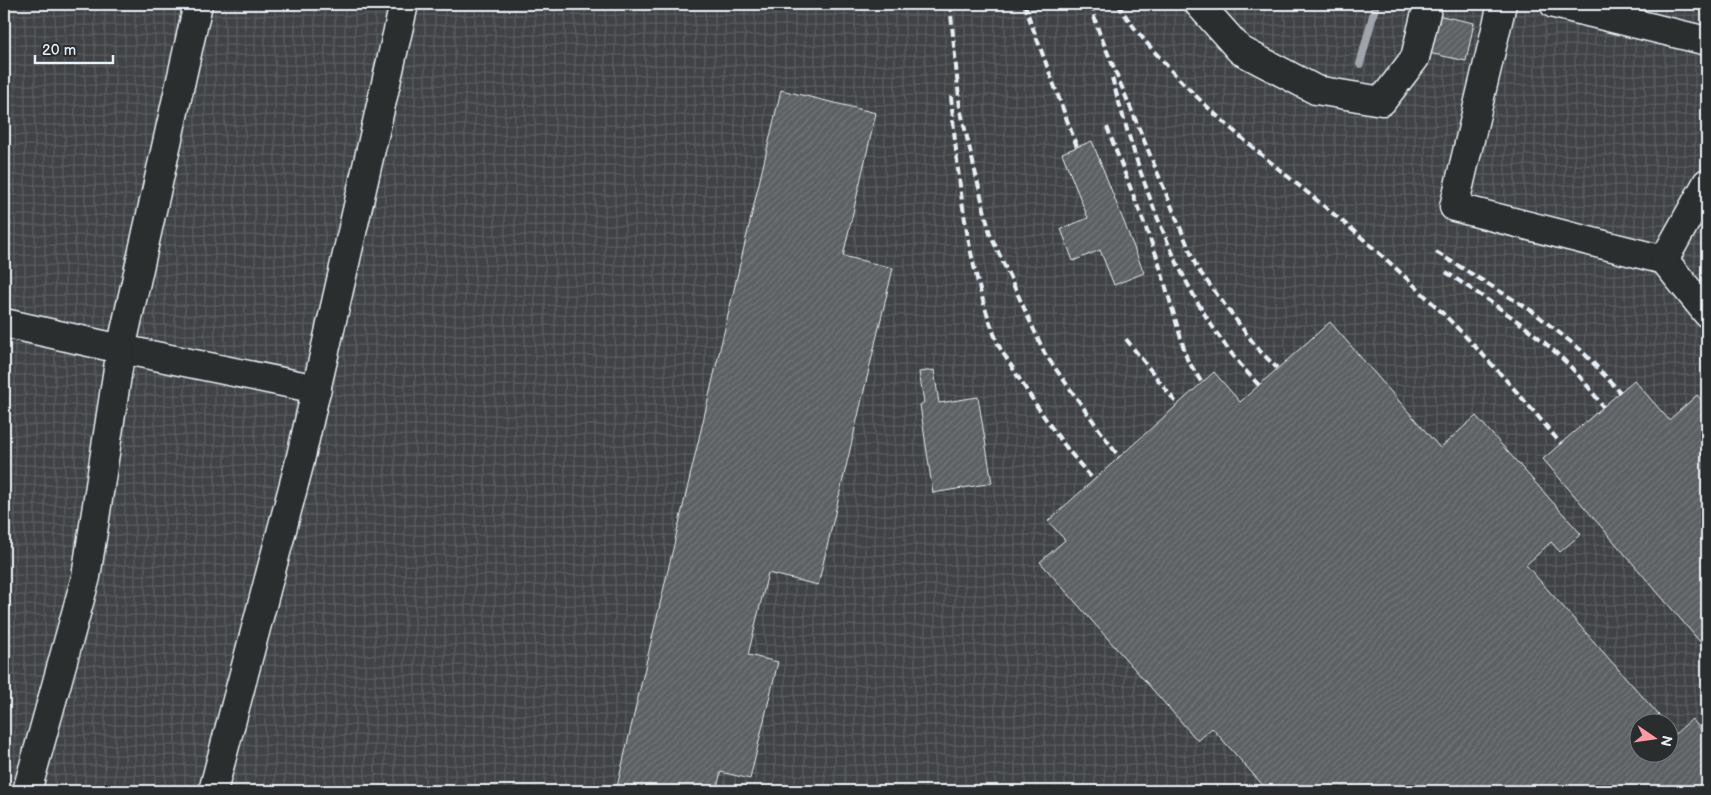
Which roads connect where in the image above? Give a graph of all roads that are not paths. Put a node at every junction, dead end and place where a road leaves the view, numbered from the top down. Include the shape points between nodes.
1 (198, 4) edge
2 (404, 4) edge
3 (1199, 4) edge
4 (1428, 4) edge
5 (1502, 4) edge
6 (1554, 4) edge
7 (1707, 41) edge
8 (1707, 183) edge
9 (1664, 260) junction
10 (1707, 313) edge
11 (4, 323) edge
12 (121, 349) junction
13 (317, 389) junction
14 (27, 791) edge
15 (213, 791) edge

1 - 12 lane
2 - 13 lane
3 - 4 lane via 1240,50 1316,90 1382,101 1415,58
5 - 9 lane via 1454,207
6 - 7 lane
8 - 9 lane
9 - 10 lane
11 - 12 lane
12 - 13 lane
12 - 14 lane via 86,577
13 - 15 lane

